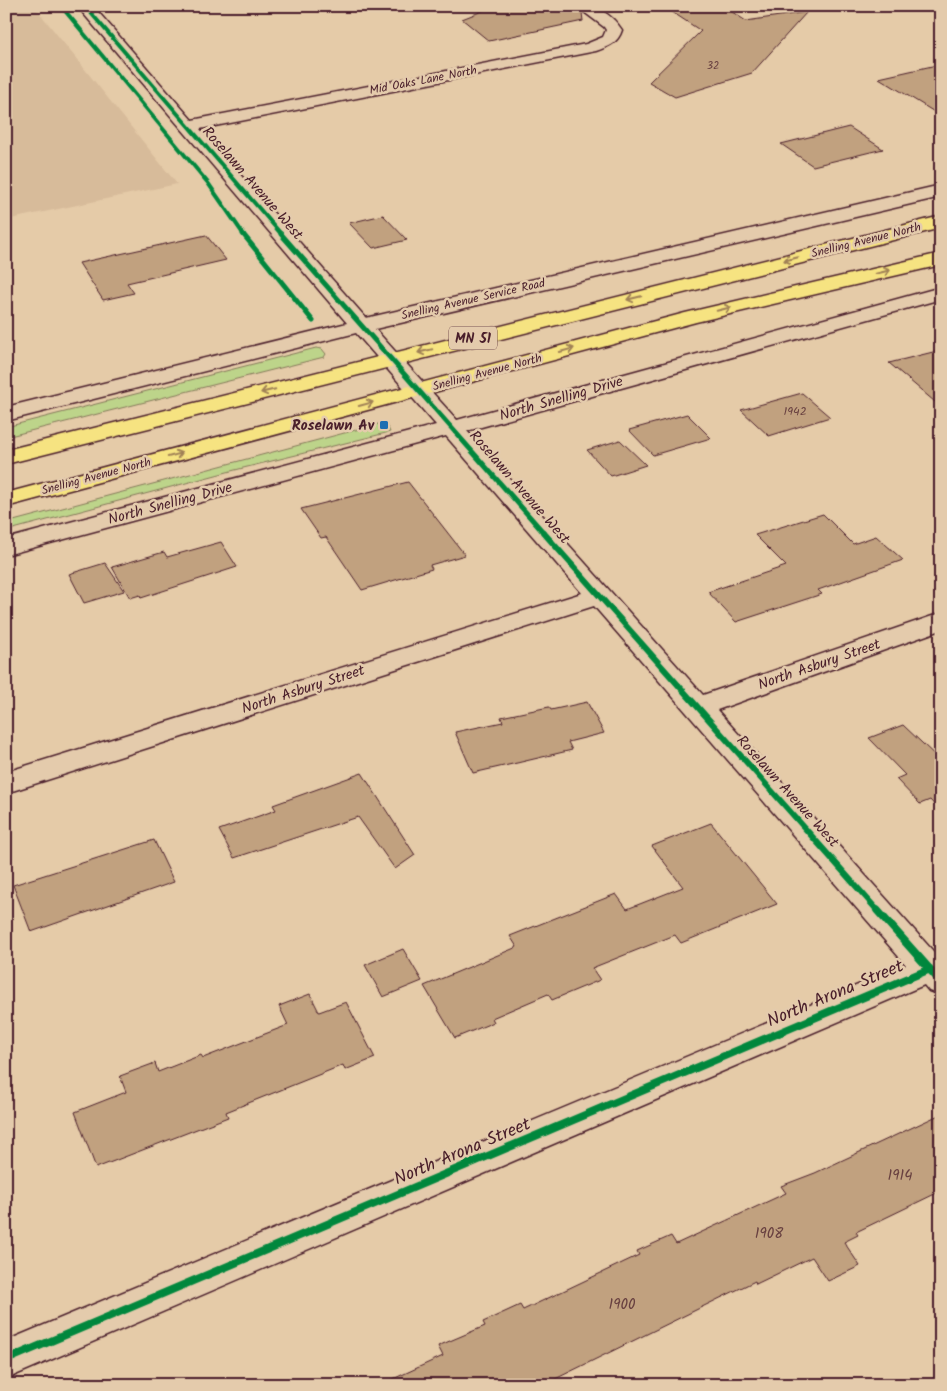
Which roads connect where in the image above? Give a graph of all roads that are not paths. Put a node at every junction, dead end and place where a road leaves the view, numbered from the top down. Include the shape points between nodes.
1 (85, 6) edge
2 (584, 6) edge
3 (187, 126) junction
4 (941, 191) edge
5 (941, 222) edge
6 (941, 259) edge
7 (941, 293) edge
8 (363, 326) junction
9 (392, 359) junction
10 (419, 391) junction
11 (6, 414) edge
12 (452, 428) junction
13 (6, 457) edge
14 (6, 500) edge
15 (6, 547) edge
16 (599, 596) junction
17 (941, 621) edge
18 (697, 707) junction
19 (6, 783) edge
20 (935, 975) edge
21 (6, 1360) edge

1 - 3 street, Roselawn Avenue West
2 - 3 street, Mid Oaks Lane North via 614,30 607,41 590,48
3 - 8 street, Roselawn Avenue West
4 - 8 street, Snelling Avenue Service Road
5 -> 9 main road, Snelling Avenue North / MN 51
10 -> 6 main road, Snelling Avenue North / MN 51 via 692,317
7 - 12 street, North Snelling Drive
8 - 9 street, Roselawn Avenue West
8 - 11 street, Snelling Avenue Service Road
9 - 10 street, Roselawn Avenue West
9 -> 13 main road, Snelling Avenue North / MN 51
10 - 12 street, Roselawn Avenue West
14 -> 10 main road, Snelling Avenue North / MN 51
12 - 15 street, North Snelling Drive
12 - 16 street, Roselawn Avenue West
16 - 18 street, Roselawn Avenue West
16 - 19 street, North Asbury Street
17 - 18 street, North Asbury Street
18 - 20 street, Roselawn Avenue West
20 - 21 street, North Arona Street

